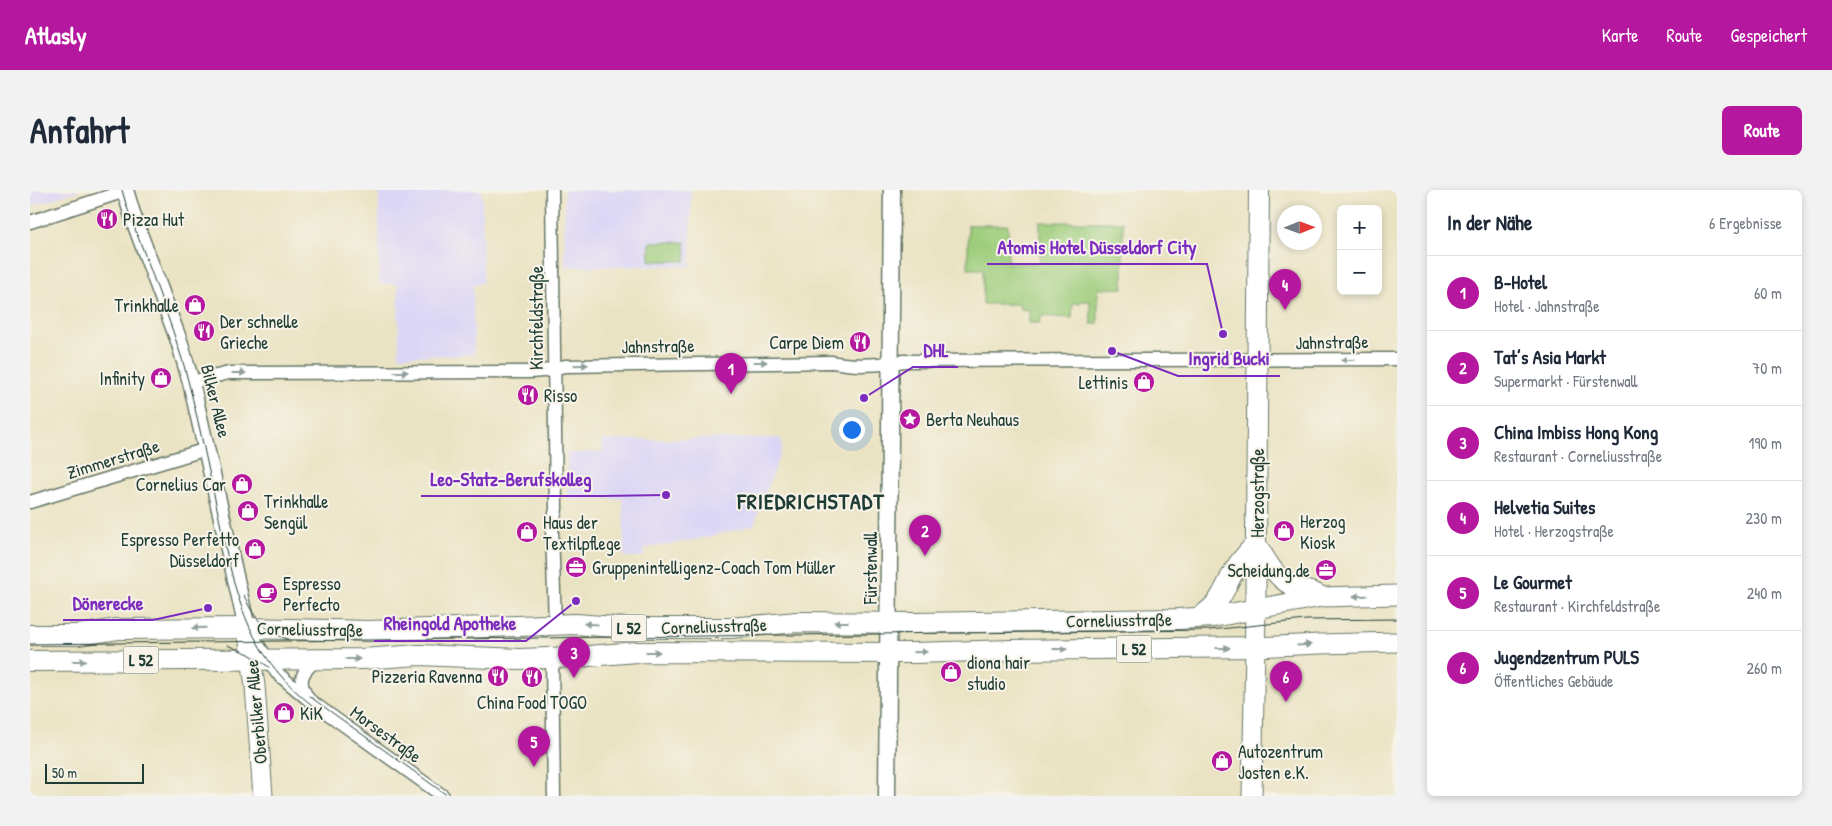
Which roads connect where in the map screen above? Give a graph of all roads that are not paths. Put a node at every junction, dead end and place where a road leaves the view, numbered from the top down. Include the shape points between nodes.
1 (125, 190) edge
2 (552, 190) edge
3 (892, 190) edge
4 (1259, 190) edge
5 (30, 222) edge
6 (1397, 359) edge
7 (1259, 360) junction
8 (891, 363) junction
9 (553, 368) junction
10 (191, 382) junction
11 (207, 450) junction
12 (30, 502) edge
13 (1256, 543) junction
14 (1397, 596) edge
15 (1322, 597) junction
16 (1256, 609) junction
17 (555, 617) junction
18 (1200, 617) junction
19 (890, 622) junction
20 (247, 628) junction
21 (503, 628) junction
22 (30, 635) edge
23 (1397, 642) edge
24 (1256, 647) junction
25 (889, 652) junction
26 (485, 658) junction
27 (552, 658) junction
28 (261, 660) junction
29 (317, 660) junction
30 (30, 661) edge
31 (309, 700) junction
32 (263, 796) edge
33 (443, 796) edge
34 (554, 796) edge
35 (887, 796) edge
36 (1252, 796) edge

1 - 5 street
1 - 10 street, Bilker Allee
2 - 9 street, Kirchfeldstraße
3 - 8 street, Fürstenwall
4 - 7 main road, Herzogstraße
6 -> 7 street, Jahnstraße
7 - 8 street, Jahnstraße
7 - 13 main road, Herzogstraße
9 -> 8 street, Jahnstraße via 677,363 832,362 850,366
8 - 19 street, Fürstenwall
10 -> 9 street, Jahnstraße via 229,373 530,372
9 - 17 street, Kirchfeldstraße
10 - 11 street, Bilker Allee
11 - 12 street, Zimmerstraße
11 - 20 street, Bilker Allee
13 - 15 main road via 1285,582
13 - 16 main road, Herzogstraße
13 - 18 main road via 1235,569 1214,608
14 -> 15 main road, Corneliusstraße / L 52
15 - 16 main road, Corneliusstraße / L 52
16 - 18 main road, Corneliusstraße / L 52
16 - 24 main road, Herzogstraße
19 -> 17 main road, Corneliusstraße / L 52 via 627,628
17 - 21 main road, Corneliusstraße / L 52
18 - 19 main road, Corneliusstraße / L 52
19 - 25 street, Fürstenwall
20 - 21 main road, Corneliusstraße / L 52 via 369,631
20 -> 22 main road, Corneliusstraße / L 52 via 118,629 78,635
20 - 28 main road, Oberbilker Allee
21 - 26 main road, L 52 via 511,636 511,647 492,650
24 -> 23 main road, Corneliusstraße / L 52
25 -> 24 main road, Corneliusstraße / L 52
24 - 36 main road, Herzogstraße
27 -> 25 main road, Corneliusstraße / L 52 via 636,652
25 - 35 street, Fürstenwall
26 - 27 main road, Corneliusstraße / L 52
29 -> 26 main road, Corneliusstraße / L 52 via 420,654
27 - 34 street
28 - 29 main road, Corneliusstraße / L 52
30 -> 28 main road, Corneliusstraße / L 52
28 - 31 street, Morsestraße
28 - 32 main road, Oberbilker Allee
29 - 31 street via 302,675 303,691
31 - 33 street, Morsestraße

